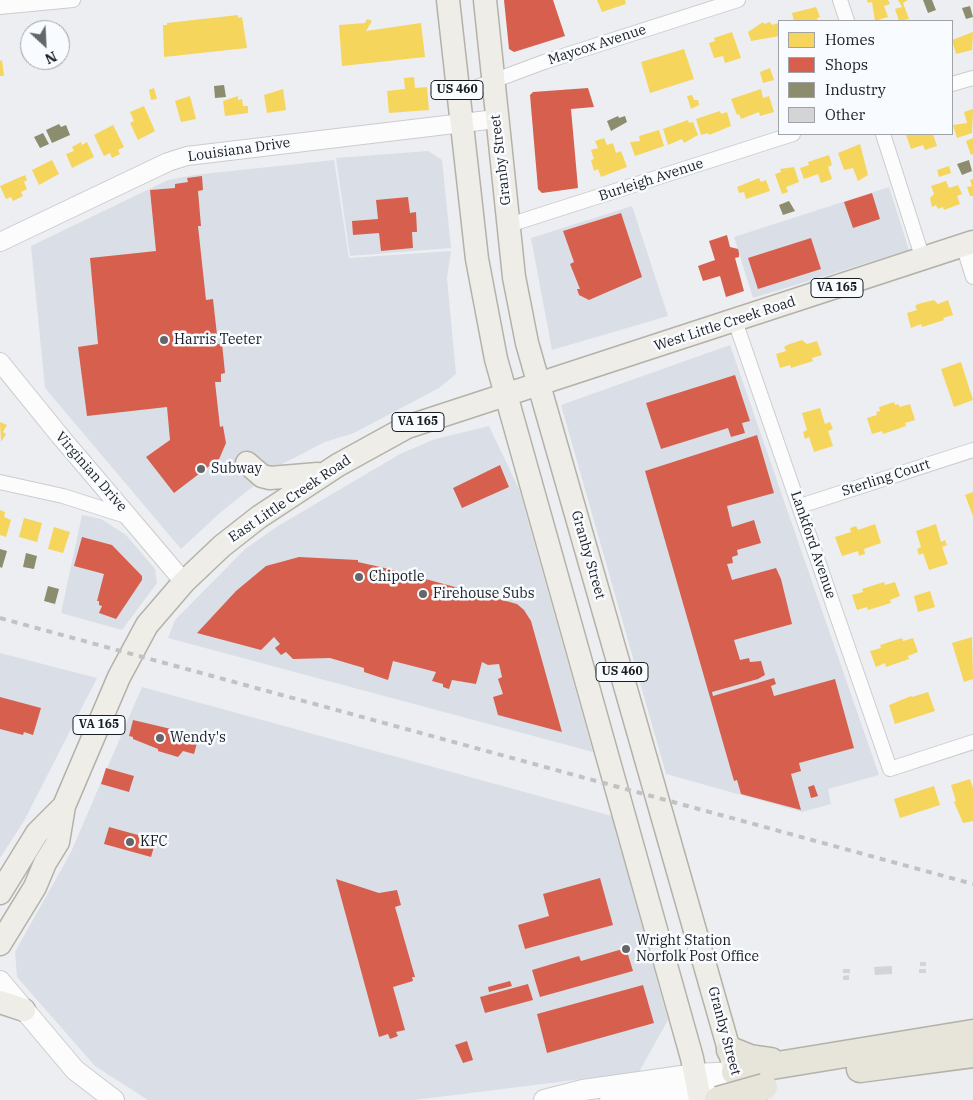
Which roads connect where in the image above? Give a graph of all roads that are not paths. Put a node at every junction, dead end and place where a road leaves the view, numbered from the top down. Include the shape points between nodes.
1 (73, 0) edge
2 (448, 0) edge
3 (484, 0) edge
4 (738, 0) edge
5 (840, 0) edge
6 (0, 7) edge
7 (847, 20) edge
8 (973, 78) edge
9 (492, 81) junction
10 (953, 84) edge
11 (458, 94) junction
12 (496, 119) junction
13 (460, 123) junction
14 (790, 135) edge
15 (883, 135) edge
16 (508, 225) junction
17 (0, 242) edge
18 (968, 244) edge
19 (923, 259) junction
20 (973, 277) edge
21 (736, 321) junction
22 (0, 362) edge
23 (538, 382) junction
24 (505, 393) junction
25 (973, 450) edge
26 (247, 462) dead end
27 (324, 474) junction
28 (0, 482) edge
29 (800, 506) junction
30 (130, 517) junction
31 (184, 582) junction
32 (973, 742) edge
33 (64, 806) junction
34 (0, 893) edge
35 (0, 944) edge
36 (0, 981) edge
37 (0, 1002) edge
38 (24, 1010) junction
39 (973, 1033) edge
40 (973, 1054) edge
41 (720, 1084) edge
42 (114, 1100) edge
43 (544, 1100) edge
44 (610, 1100) edge

1 - 6 street
2 - 11 main road, US 460
3 - 9 main road, Granby Street / US 460
4 - 9 street, Maycox Avenue
5 - 7 street
8 - 10 street
9 - 11 street, Maycox Avenue
9 - 12 main road, Granby Street / US 460
11 - 13 main road, US 460
12 - 13 street, Louisiana Drive
12 - 16 main road, Granby Street / US 460
13 - 17 street, Louisiana Drive via 187,156
13 - 24 main road, US 460 via 486,313
14 - 16 street, Burleigh Avenue
15 - 19 street
16 - 23 main road, Granby Street / US 460 via 523,326
18 - 19 main road, West Little Creek Road / VA 165
18 - 20 street
19 - 21 main road, West Little Creek Road / VA 165
21 - 23 main road, West Little Creek Road / VA 165
21 - 29 street, Lankford Avenue
22 - 30 street, Virginian Drive
23 - 24 main road, West Little Creek Road / VA 165
23 - 41 main road, Granby Street / US 460
24 - 27 main road, East Little Creek Road / VA 165 via 407,427
24 - 41 main road, US 460
25 - 29 street, Sterling Court
26 - 27 main road via 262,476 276,479
27 - 31 main road, East Little Creek Road / VA 165 via 241,530
28 - 30 street via 63,496
29 - 32 street, Lankford Avenue via 890,769
30 - 31 street, Virginian Drive
31 - 33 main road, East Little Creek Road / VA 165 via 147,625 130,654
33 - 34 main road, East Little Creek Road / VA 165 via 37,833
33 - 35 main road, East Little Creek Road / VA 165 via 58,842
36 - 38 main road
37 - 38 main road
38 - 42 main road via 75,1070
39 - 41 highway via 789,1063 750,1058
40 - 41 highway, bridge via 821,1075 764,1087
41 - 43 main road via 582,1090
41 - 44 main road via 680,1094

